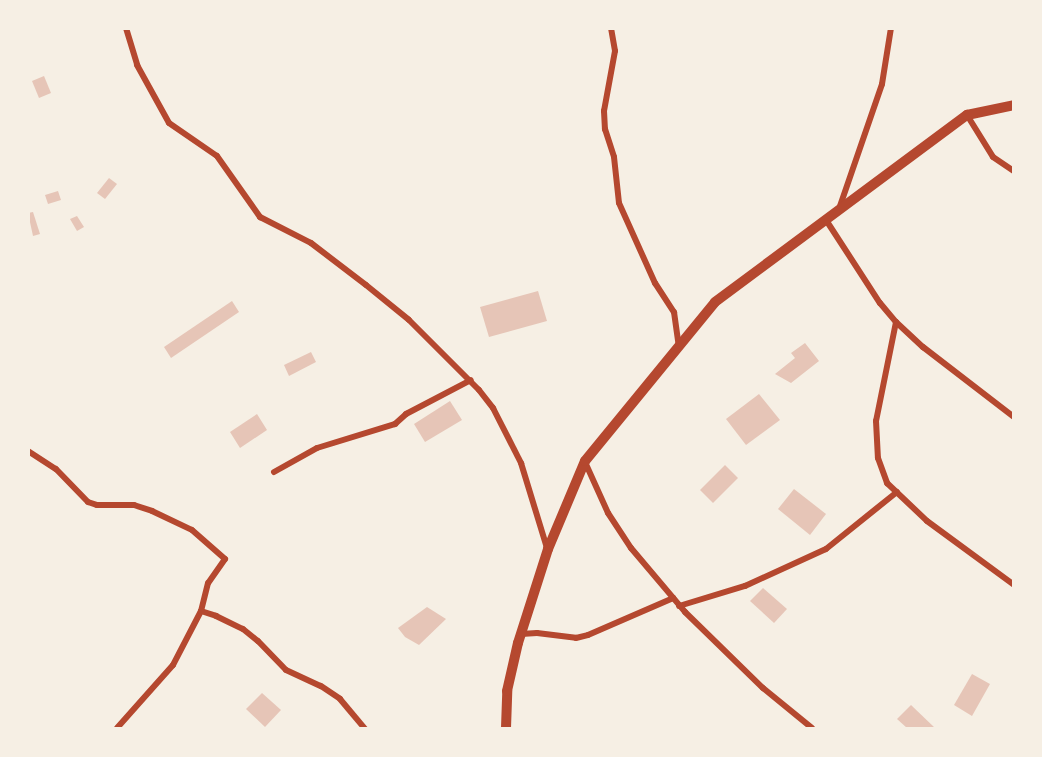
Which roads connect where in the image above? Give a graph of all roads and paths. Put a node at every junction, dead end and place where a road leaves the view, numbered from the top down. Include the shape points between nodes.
1 (611, 28) edge
2 (891, 28) edge
3 (127, 29) edge
4 (1014, 105) edge
5 (967, 116) junction
6 (1014, 171) edge
7 (838, 211) junction
8 (826, 220) junction
9 (896, 322) junction
10 (679, 347) junction
11 (471, 380) junction
12 (1014, 417) edge
13 (28, 451) edge
14 (585, 461) junction
15 (274, 472) dead end
16 (897, 492) junction
17 (548, 549) junction
18 (1014, 585) edge
19 (673, 598) junction
20 (679, 606) junction
21 (201, 611) junction
22 (521, 634) junction
23 (117, 729) edge
24 (364, 729) edge
25 (506, 729) edge
26 (812, 729) edge

1 - 10 street via 615,51 604,111 605,129 615,157 619,203 655,283 674,312
2 - 7 street via 882,84
3 - 11 street via 137,64 169,123 218,156 260,217 312,243 409,320
4 - 5 street
5 - 6 street via 993,157
5 - 7 street
7 - 8 street
8 - 9 street
8 - 10 street via 715,302
9 - 12 street
9 - 16 street via 876,421 878,458 887,483
10 - 14 street
11 - 15 street via 406,414 395,424 317,448
11 - 17 street via 493,408 521,463
13 - 21 street via 56,469 88,502 143,507 192,530 223,556 225,562 208,583
14 - 17 street
14 - 19 street via 608,513
16 - 18 street via 927,520
16 - 20 street via 826,549 745,586
17 - 22 street
19 - 20 street
19 - 22 street via 576,638
20 - 26 street via 763,688
21 - 23 street via 173,664
21 - 24 street via 243,629 286,670 340,699
22 - 25 street via 507,691

